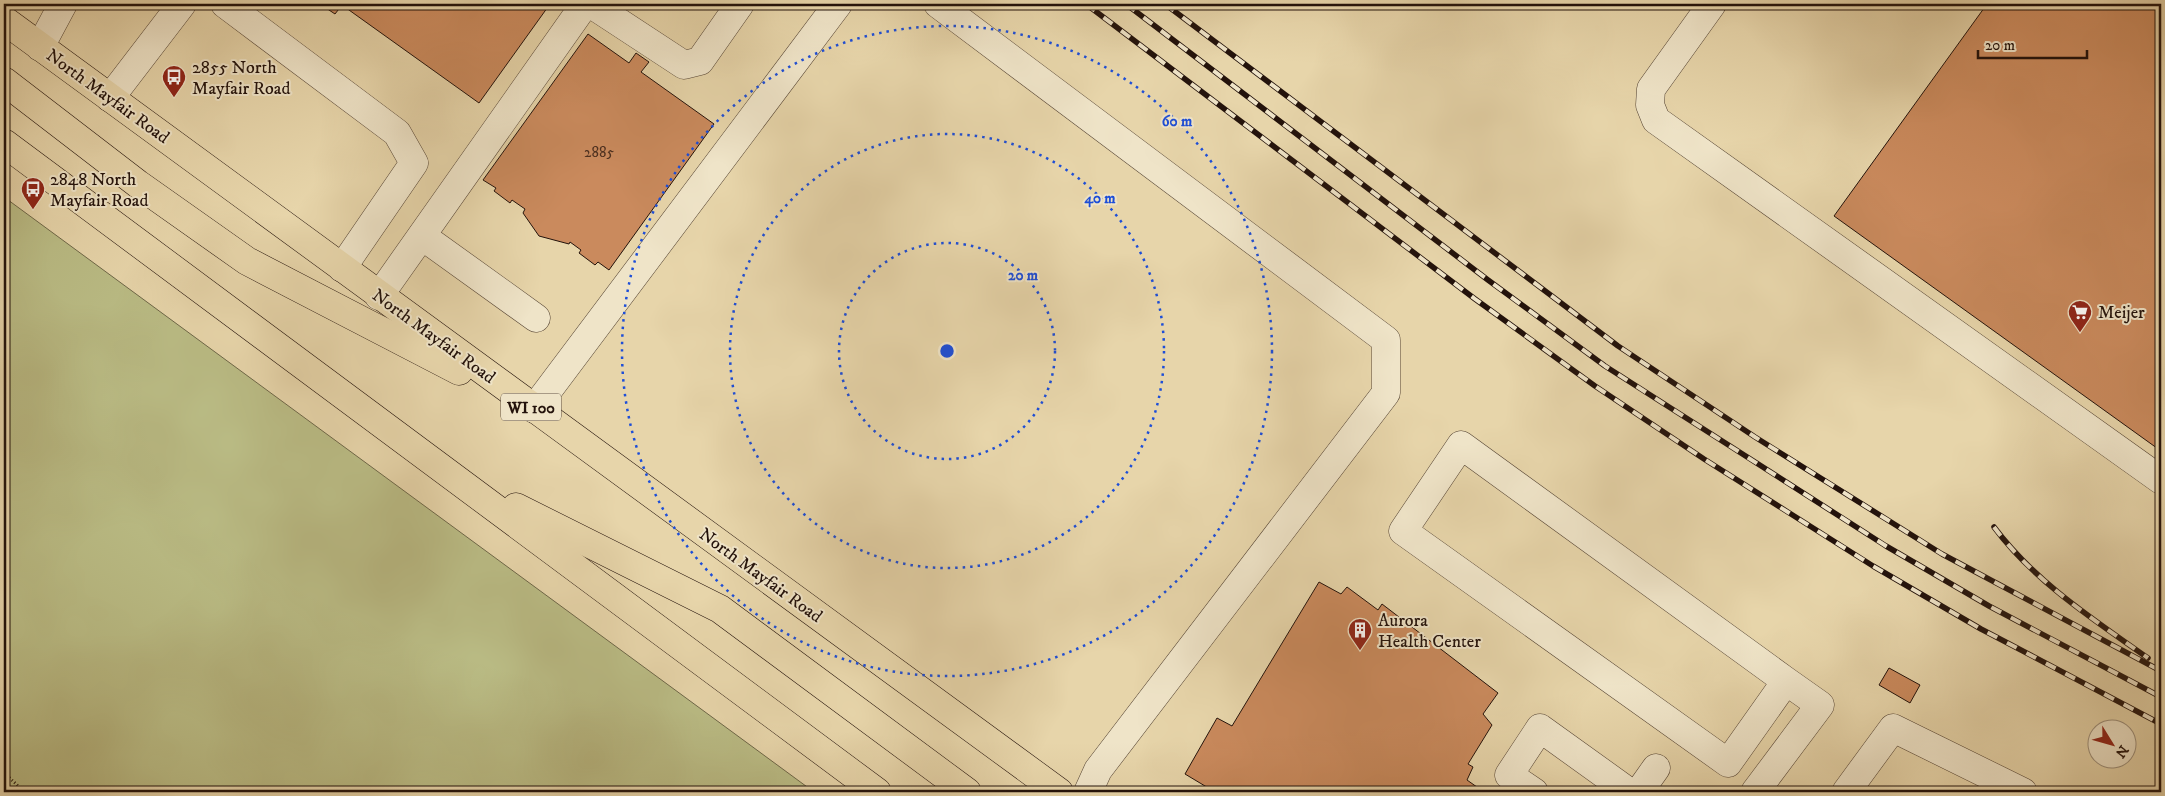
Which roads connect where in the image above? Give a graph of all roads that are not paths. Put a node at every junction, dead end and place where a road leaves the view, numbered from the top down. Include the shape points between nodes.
1 (63, 4) edge
2 (182, 4) edge
3 (224, 4) edge
4 (585, 4) edge
5 (591, 4) edge
6 (740, 4) edge
7 (838, 4) edge
8 (938, 4) edge
9 (1712, 4) edge
10 (4, 20) edge
11 (40, 47) junction
12 (4, 81) edge
13 (110, 98) junction
14 (4, 143) edge
15 (422, 236) junction
16 (342, 268) junction
17 (379, 296) junction
18 (536, 318) dead end
19 (534, 409) junction
20 (450, 474) junction
21 (2161, 480) edge
22 (1786, 681) junction
23 (1656, 768) dead end
24 (877, 792) edge
25 (967, 792) edge
26 (1059, 792) edge
27 (1088, 792) edge
28 (1534, 792) edge
29 (1629, 792) edge
30 (1639, 792) edge
31 (1755, 792) edge
32 (1846, 792) edge
33 (2023, 792) edge

1 - 11 lane
2 - 13 lane
3 - 16 lane via 397,133 414,164
4 - 15 lane
5 - 6 lane via 684,65 700,61
7 - 19 lane
8 - 27 lane via 1386,340 1386,393 1098,770
9 - 21 lane via 1651,89 1650,105 1656,120
10 - 11 main road, North Mayfair Road / WI 100
11 - 13 main road, North Mayfair Road / WI 100
12 - 19 main road via 138,184 247,261
13 - 16 main road, North Mayfair Road / WI 100
14 - 20 main road
15 - 17 lane
15 - 18 lane
16 - 17 main road, North Mayfair Road / WI 100
17 - 19 main road, North Mayfair Road / WI 100
19 - 26 main road, North Mayfair Road / WI 100
20 - 24 main road
20 - 25 main road via 720,609
22 - 22 lane via 1461,445 1403,531 1728,762
22 - 31 lane via 1820,705
23 - 30 lane
28 - 29 lane via 1509,775 1540,728
32 - 33 lane via 1893,728

